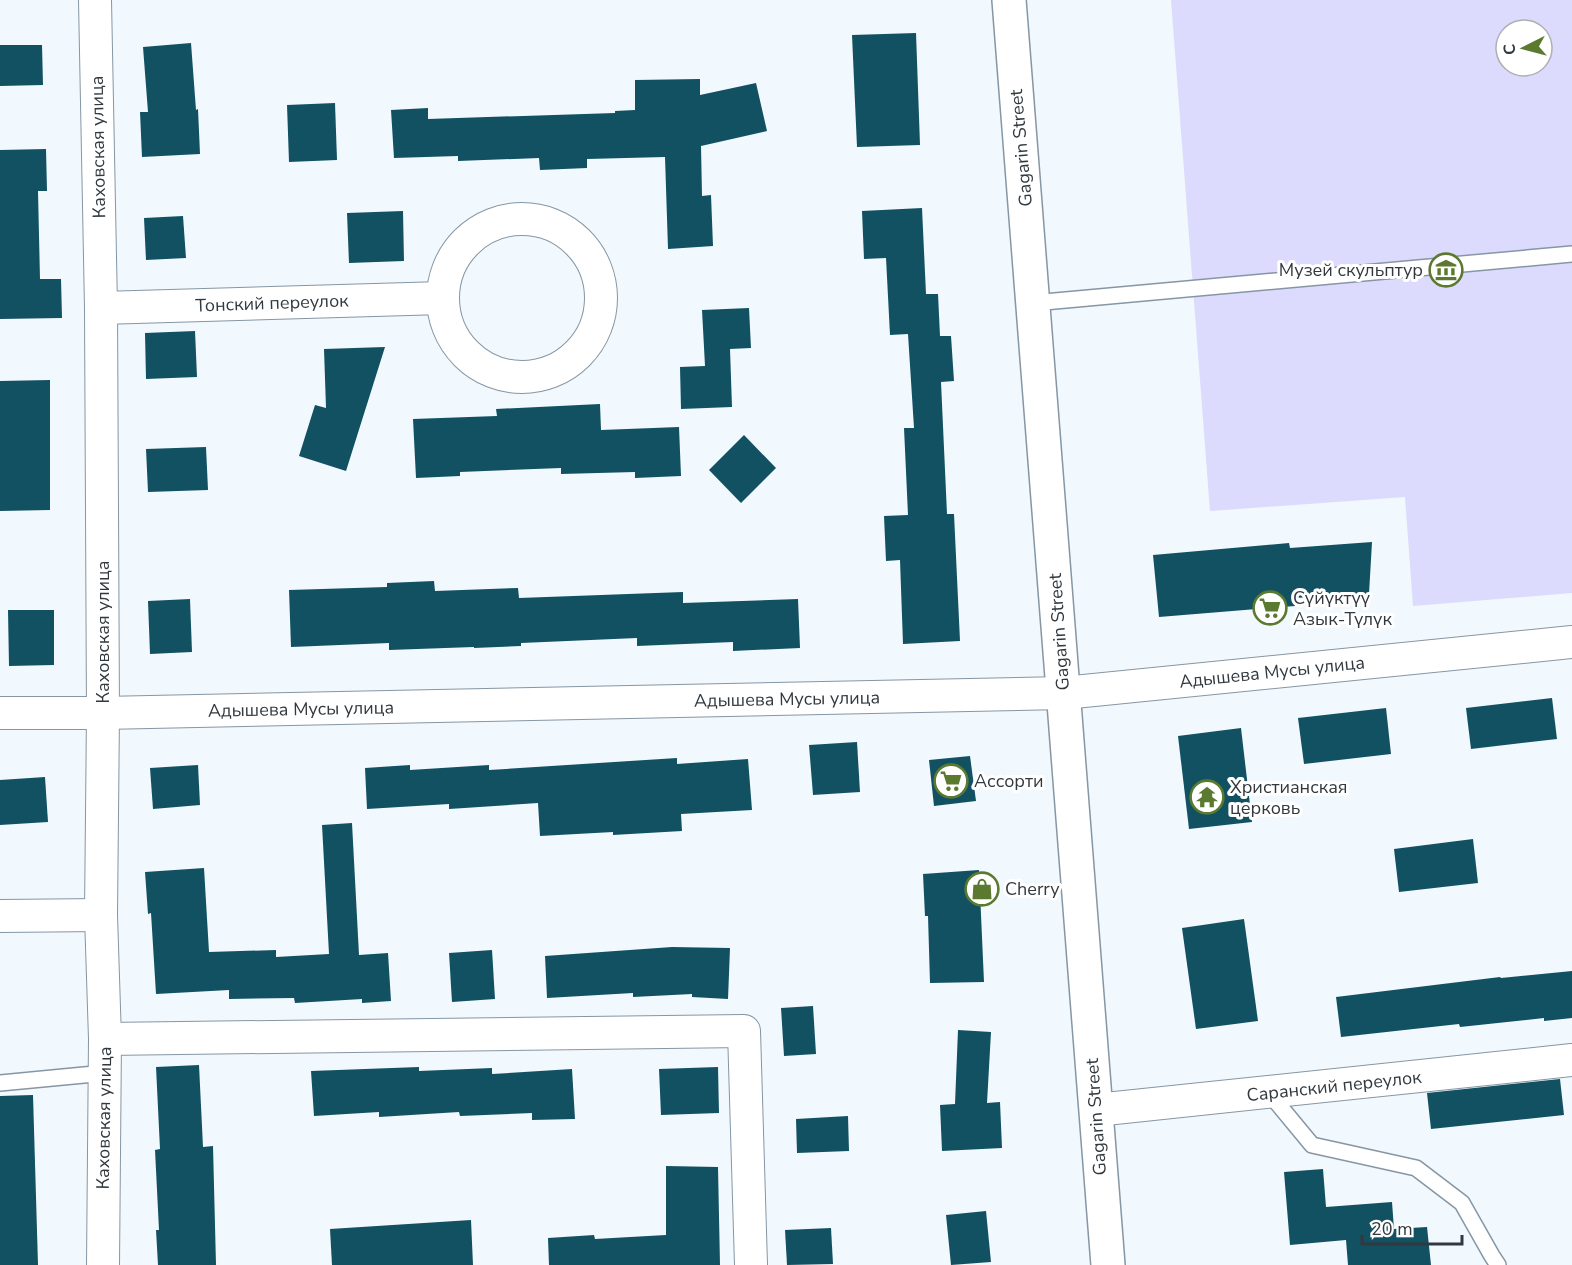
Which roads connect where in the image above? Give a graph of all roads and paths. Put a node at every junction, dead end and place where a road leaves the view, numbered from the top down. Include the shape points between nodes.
1 (95, 0) edge
2 (1009, 0) edge
3 (1572, 254) edge
4 (443, 298) junction
5 (1033, 303) junction
6 (101, 308) junction
7 (1572, 642) edge
8 (1064, 693) junction
9 (0, 713) edge
10 (103, 713) junction
11 (101, 915) junction
12 (0, 916) edge
13 (105, 1039) junction
14 (1572, 1060) edge
15 (105, 1073) junction
16 (0, 1083) edge
17 (1269, 1093) junction
18 (1096, 1110) junction
19 (103, 1265) edge
20 (751, 1265) edge
21 (1108, 1265) edge
22 (1498, 1265) edge

1 - 6 street, Каховская улица
2 - 5 main road, Gagarin Street
3 - 5 lane
4 - 4 street via 448,325 474,361 499,374 527,378 553,372 584,349 597,325 602,293 596,266 581,243 567,231 542,220 514,218 487,226 464,243 449,266
4 - 6 street, Тонский переулок
5 - 8 main road, Gagarin Street
6 - 10 street, Каховская улица
7 - 8 street, Адышева Мусы улица
8 - 10 street, Адышева Мусы улица
8 - 18 main road, Gagarin Street
9 - 10 street, Адышева Мусы улица
10 - 11 street, Каховская улица
11 - 12 street
11 - 13 street, Каховская улица
13 - 15 street, Каховская улица
13 - 20 street via 744,1031
14 - 17 street, Саранский переулок
15 - 16 lane
15 - 19 street, Каховская улица
17 - 18 street, Саранский переулок
17 - 22 lane via 1312,1145 1416,1168 1462,1203
18 - 21 main road, Gagarin Street

